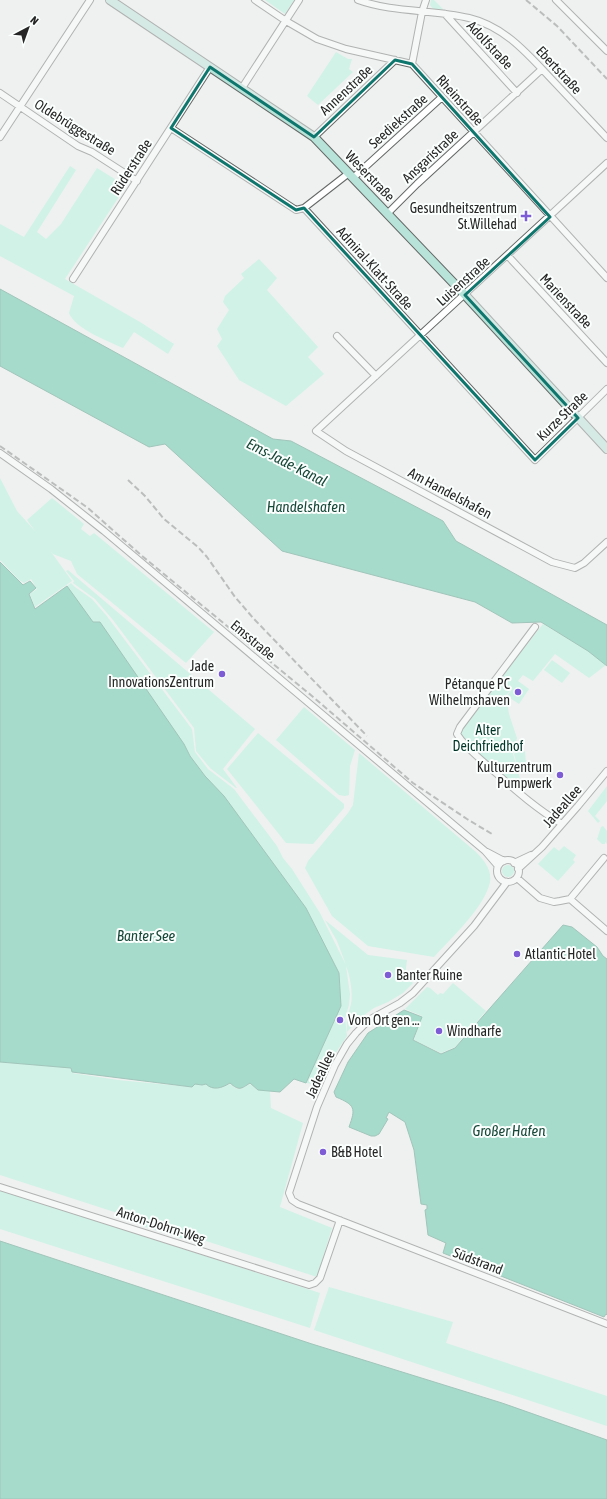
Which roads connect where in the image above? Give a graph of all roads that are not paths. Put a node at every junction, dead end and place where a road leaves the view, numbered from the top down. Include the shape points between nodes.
1 (90, 0) edge
2 (110, 0) edge
3 (256, 0) edge
4 (300, 0) edge
5 (358, 0) edge
6 (426, 0) edge
7 (556, 0) edge
8 (422, 12) junction
9 (445, 14) junction
10 (286, 21) junction
11 (607, 51) edge
12 (395, 60) junction
13 (412, 64) junction
14 (210, 67) junction
15 (542, 69) junction
16 (242, 88) junction
17 (517, 92) junction
18 (0, 93) edge
19 (442, 97) junction
20 (20, 107) junction
21 (171, 128) junction
22 (473, 132) junction
23 (0, 137) edge
24 (314, 137) junction
25 (607, 138) edge
26 (607, 163) edge
27 (351, 176) junction
28 (137, 181) junction
29 (304, 208) junction
30 (388, 213) junction
31 (550, 216) junction
32 (508, 256) junction
33 (607, 278) edge
34 (73, 279) dead end
35 (465, 295) junction
36 (419, 335) junction
37 (337, 336) dead end
38 (607, 363) edge
39 (376, 376) junction
40 (607, 389) edge
41 (578, 418) junction
42 (316, 432) joint
43 (607, 449) edge
44 (0, 453) edge
45 (535, 460) joint
46 (607, 542) edge
47 (535, 626) dead end
48 (607, 771) edge
49 (562, 824) junction
50 (485, 851) junction
51 (533, 855) junction
52 (604, 858) dead end
53 (504, 861) junction
54 (514, 863) junction
55 (498, 866) junction
56 (518, 869) junction
57 (517, 878) junction
58 (500, 879) junction
59 (507, 882) junction
60 (495, 896) junction
61 (570, 899) junction
62 (607, 931) edge
63 (0, 1187) edge
64 (340, 1220) junction
65 (607, 1324) edge

1 - 20 street
2 - 14 street, Weserstraße
3 - 10 street
4 - 10 street
5 - 8 street, Ebertstraße via 380,7
6 - 8 street
7 - 11 street
8 - 9 street, Ebertstraße
8 - 13 street
9 - 15 street, Ebertstraße via 473,19 504,33
9 - 17 street, Adolfstraße
10 - 12 street via 317,39 346,49
10 - 16 street
12 - 13 street
12 - 24 street, Annenstraße
13 - 19 street, Rheinstraße
14 - 16 street, Weserstraße
14 - 21 street, Rüderstraße
15 - 17 street, Ansgaristraße
15 - 25 street, Ebertstraße
16 - 24 street, Weserstraße
17 - 22 street, Ansgaristraße
18 - 20 street, Oldebrüggestraße
19 - 22 street, Rheinstraße
19 - 27 street, Seediekstraße
20 - 23 street
20 - 28 street, Oldebrüggestraße
21 - 28 street, Rüderstraße
21 - 29 street via 296,210
22 - 30 street, Ansgaristraße
22 - 31 street, Rheinstraße
24 - 27 street, Weserstraße
26 - 31 street, Luisenstraße
27 - 29 street, Seediekstraße
27 - 30 street, Weserstraße
28 - 34 street, Rüderstraße
29 - 36 street, Admiral-Klatt-Straße
30 - 35 street, Weserstraße
31 - 32 street, Luisenstraße
31 - 33 street, Rheinstraße
32 - 35 street, Luisenstraße
32 - 38 street, Marienstraße
35 - 36 street, Luisenstraße
35 - 41 street, Weserstraße
36 - 39 street, Luisenstraße
36 - 45 street, Admiral-Klatt-Straße
37 - 39 street
39 - 42 street, Luisenstraße
40 - 41 street, Kurze Straße
41 - 43 street, Weserstraße
41 - 45 street, Kurze Straße
42 - 46 street, Am Handelshafen via 346,451 552,562 575,568
44 - 50 street, Emsstraße via 99,527
47 - 49 street via 457,734 463,744 505,781 532,804
48 - 49 street, Jadeallee
49 - 51 street, Jadeallee
50 - 53 street, Emsstraße
50 - 55 street, Emsstraße
51 - 54 street, Jadeallee
51 - 56 street, Jadeallee
52 - 61 street
53 - 54 street
53 - 55 street
54 - 56 street
55 - 58 street via 497,873
56 - 57 street
57 - 59 street
57 - 61 street via 547,901
58 - 59 street
58 - 60 street, Jadeallee
59 - 60 street, Jadeallee
60 - 64 street, Jadeallee via 474,926 413,993 363,1025 335,1065 317,1107 289,1193 292,1200 298,1204
61 - 62 street
63 - 64 street, Anton-Dohrn-Weg via 309,1285 320,1278
64 - 65 street, Südstrand

